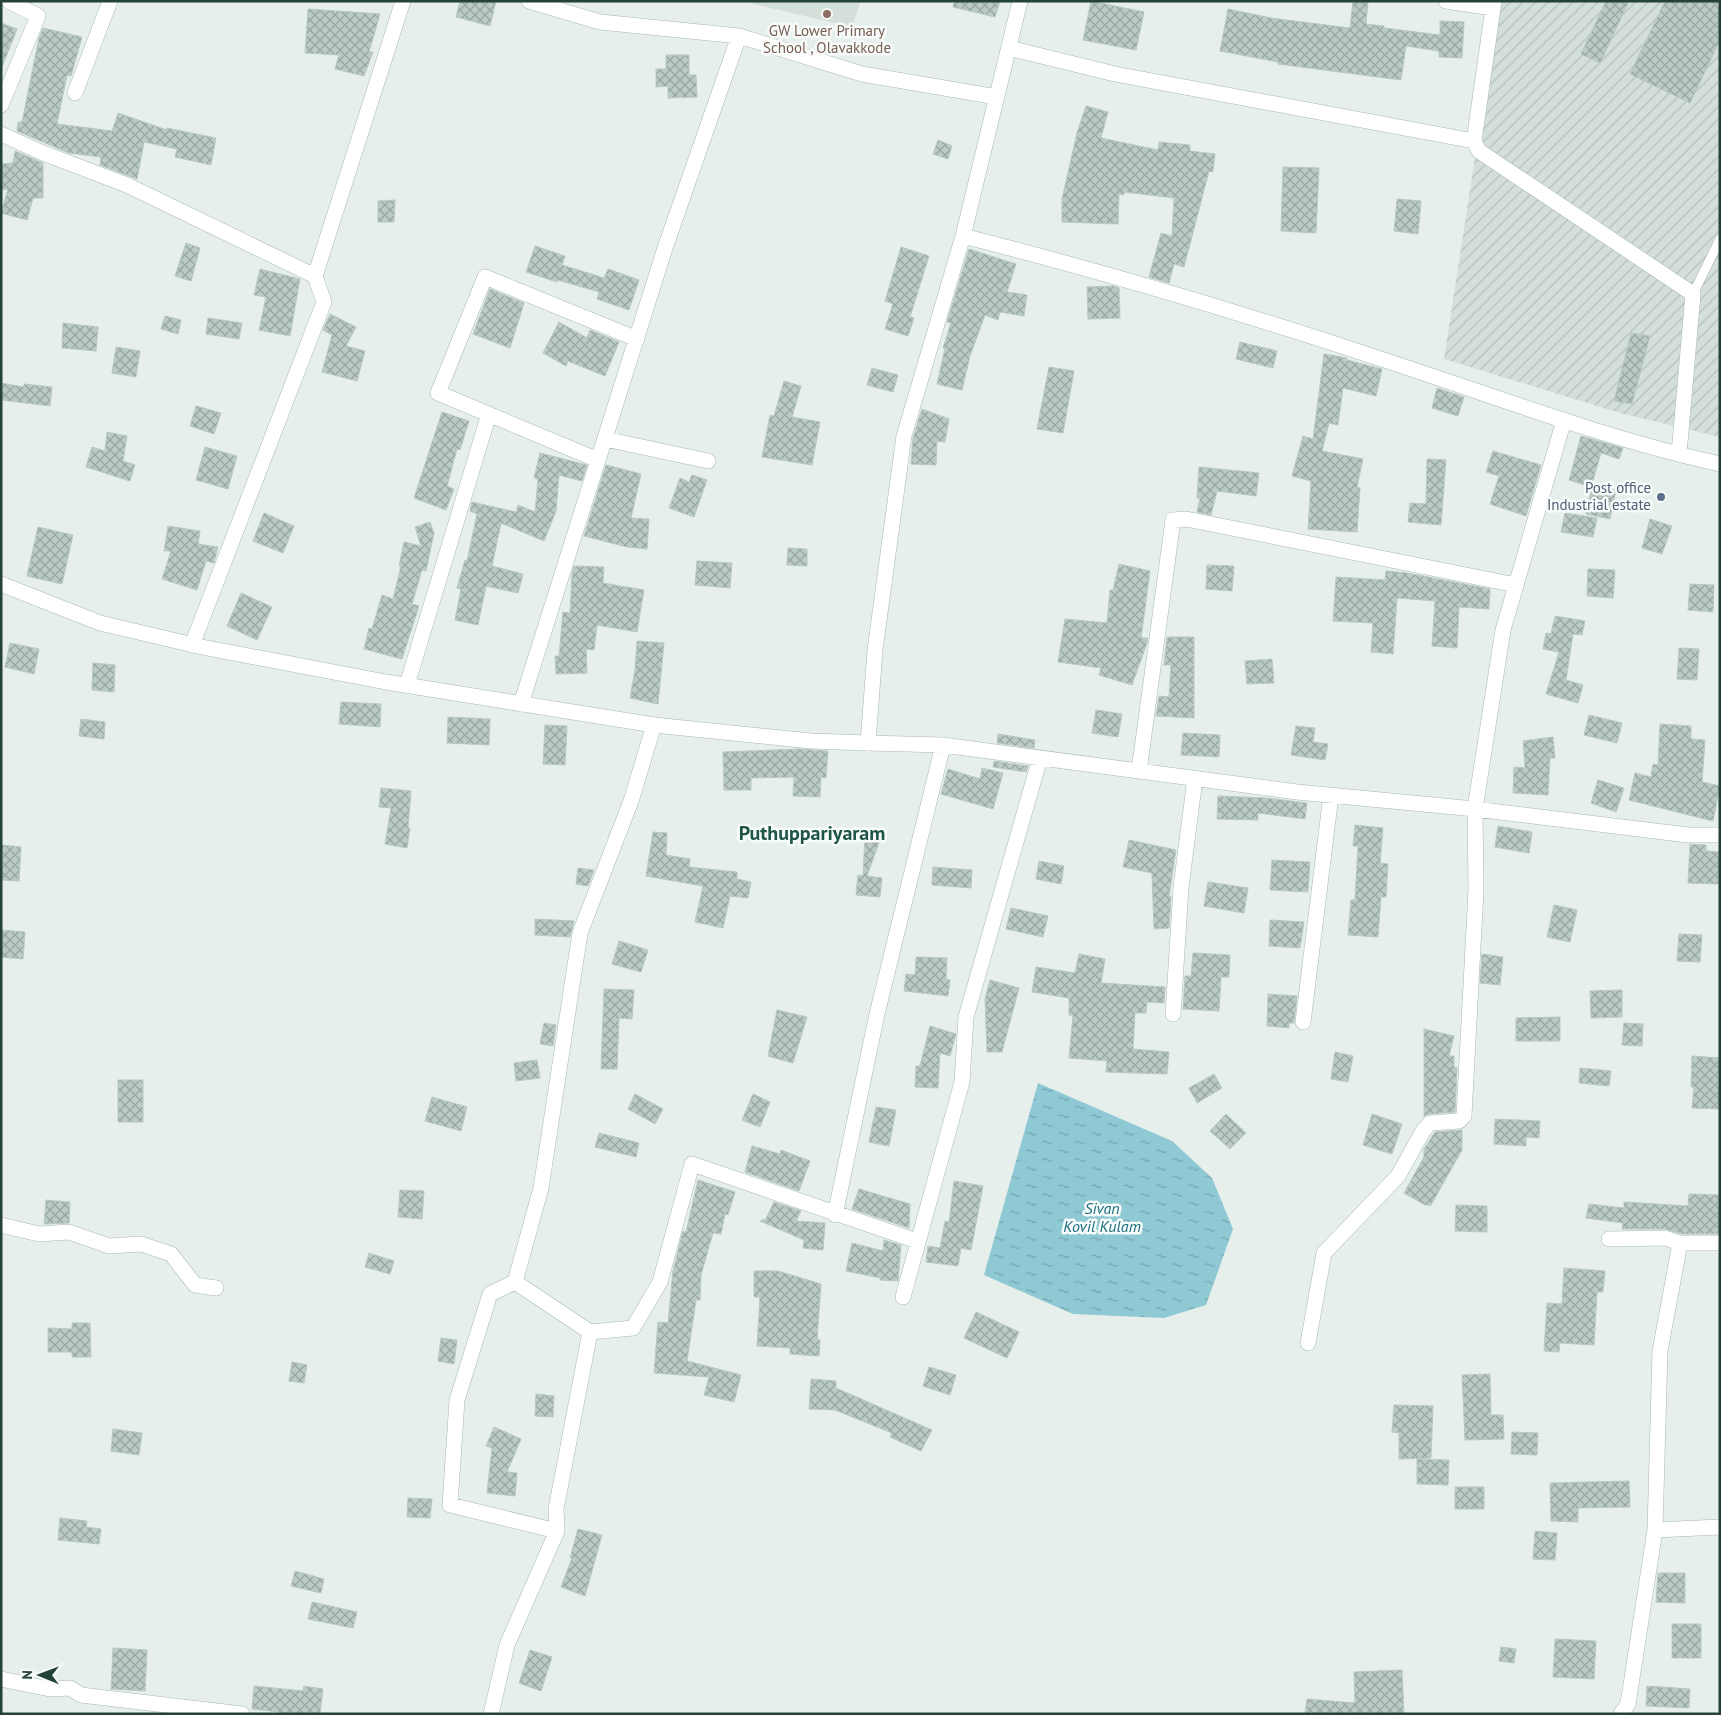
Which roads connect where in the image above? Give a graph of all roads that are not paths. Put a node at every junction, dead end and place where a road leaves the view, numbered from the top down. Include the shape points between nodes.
1 (9, 1) edge
2 (110, 1) edge
3 (403, 1) edge
4 (529, 1) edge
5 (1020, 1) edge
6 (1446, 1) edge
7 (1493, 5) edge
8 (739, 36) junction
9 (1009, 48) junction
10 (76, 93) dead end
11 (997, 96) junction
12 (1, 106) edge
13 (1, 134) edge
14 (1474, 141) junction
15 (963, 236) junction
16 (1720, 239) edge
17 (315, 276) junction
18 (1693, 294) junction
19 (637, 338) junction
20 (489, 414) junction
21 (1564, 420) junction
22 (605, 439) junction
23 (1679, 454) junction
24 (598, 460) junction
25 (708, 461) dead end
26 (1720, 464) edge
27 (1, 584) edge
28 (1516, 585) junction
29 (192, 645) junction
30 (407, 685) junction
31 (521, 704) junction
32 (654, 725) junction
33 (868, 743) junction
34 (943, 745) junction
35 (1040, 758) junction
36 (1139, 771) junction
37 (1195, 779) junction
38 (1331, 795) junction
39 (1475, 809) junction
40 (1720, 835) edge
41 (1174, 1014) dead end
42 (1303, 1022) dead end
43 (835, 1214) junction
44 (1, 1225) edge
45 (1608, 1239) dead end
46 (917, 1241) junction
47 (1680, 1243) junction
48 (1720, 1244) edge
49 (515, 1282) junction
50 (216, 1288) dead end
51 (903, 1297) dead end
52 (590, 1332) junction
53 (1308, 1343) dead end
54 (1720, 1527) edge
55 (1655, 1530) junction
56 (557, 1531) junction
57 (1, 1679) edge
58 (242, 1714) edge
59 (491, 1714) edge
60 (1621, 1714) edge

1 - 12 street via 38,16
2 - 10 street
3 - 17 street
4 - 8 street via 600,22
5 - 9 street
6 - 7 street
7 - 14 street
8 - 11 street via 862,74
8 - 19 street
9 - 11 street
9 - 14 street via 1116,74
11 - 15 street
13 - 17 street via 127,185
14 - 18 street via 1479,151
15 - 21 street via 1177,295
15 - 33 street via 904,436 876,650
16 - 18 lane
17 - 29 street via 324,302
18 - 23 street
19 - 20 street via 485,277 438,393
19 - 22 street
20 - 24 street
20 - 30 street
21 - 23 street
21 - 28 street
22 - 24 street
22 - 25 street
23 - 26 street
24 - 31 street
27 - 29 street via 100,623
28 - 36 street via 1186,519 1173,520
28 - 39 street via 1503,630
29 - 30 street
30 - 31 street
31 - 32 street
32 - 33 street via 811,741
32 - 49 street via 631,801 580,933 542,1188
33 - 34 street
34 - 35 street
34 - 43 street via 877,1014
35 - 36 street
35 - 46 street via 966,1017 962,1082
36 - 37 street
37 - 38 street
37 - 41 street via 1181,887
38 - 39 street
38 - 42 street
39 - 40 street via 1688,835
39 - 53 street via 1476,890 1464,1116 1459,1121 1430,1123 1398,1176 1324,1254
43 - 46 street
43 - 52 street via 692,1164 660,1282 633,1328
44 - 50 street via 39,1234 68,1232 109,1246 141,1244 171,1254 195,1285
45 - 47 street via 1665,1238
46 - 51 street
47 - 48 street
47 - 55 street via 1660,1350
49 - 52 street
49 - 56 street via 490,1294 460,1391 450,1505
52 - 56 street via 556,1509
54 - 55 street
55 - 60 street via 1628,1704
56 - 59 street via 507,1645
57 - 58 street via 50,1689 70,1688 81,1695

